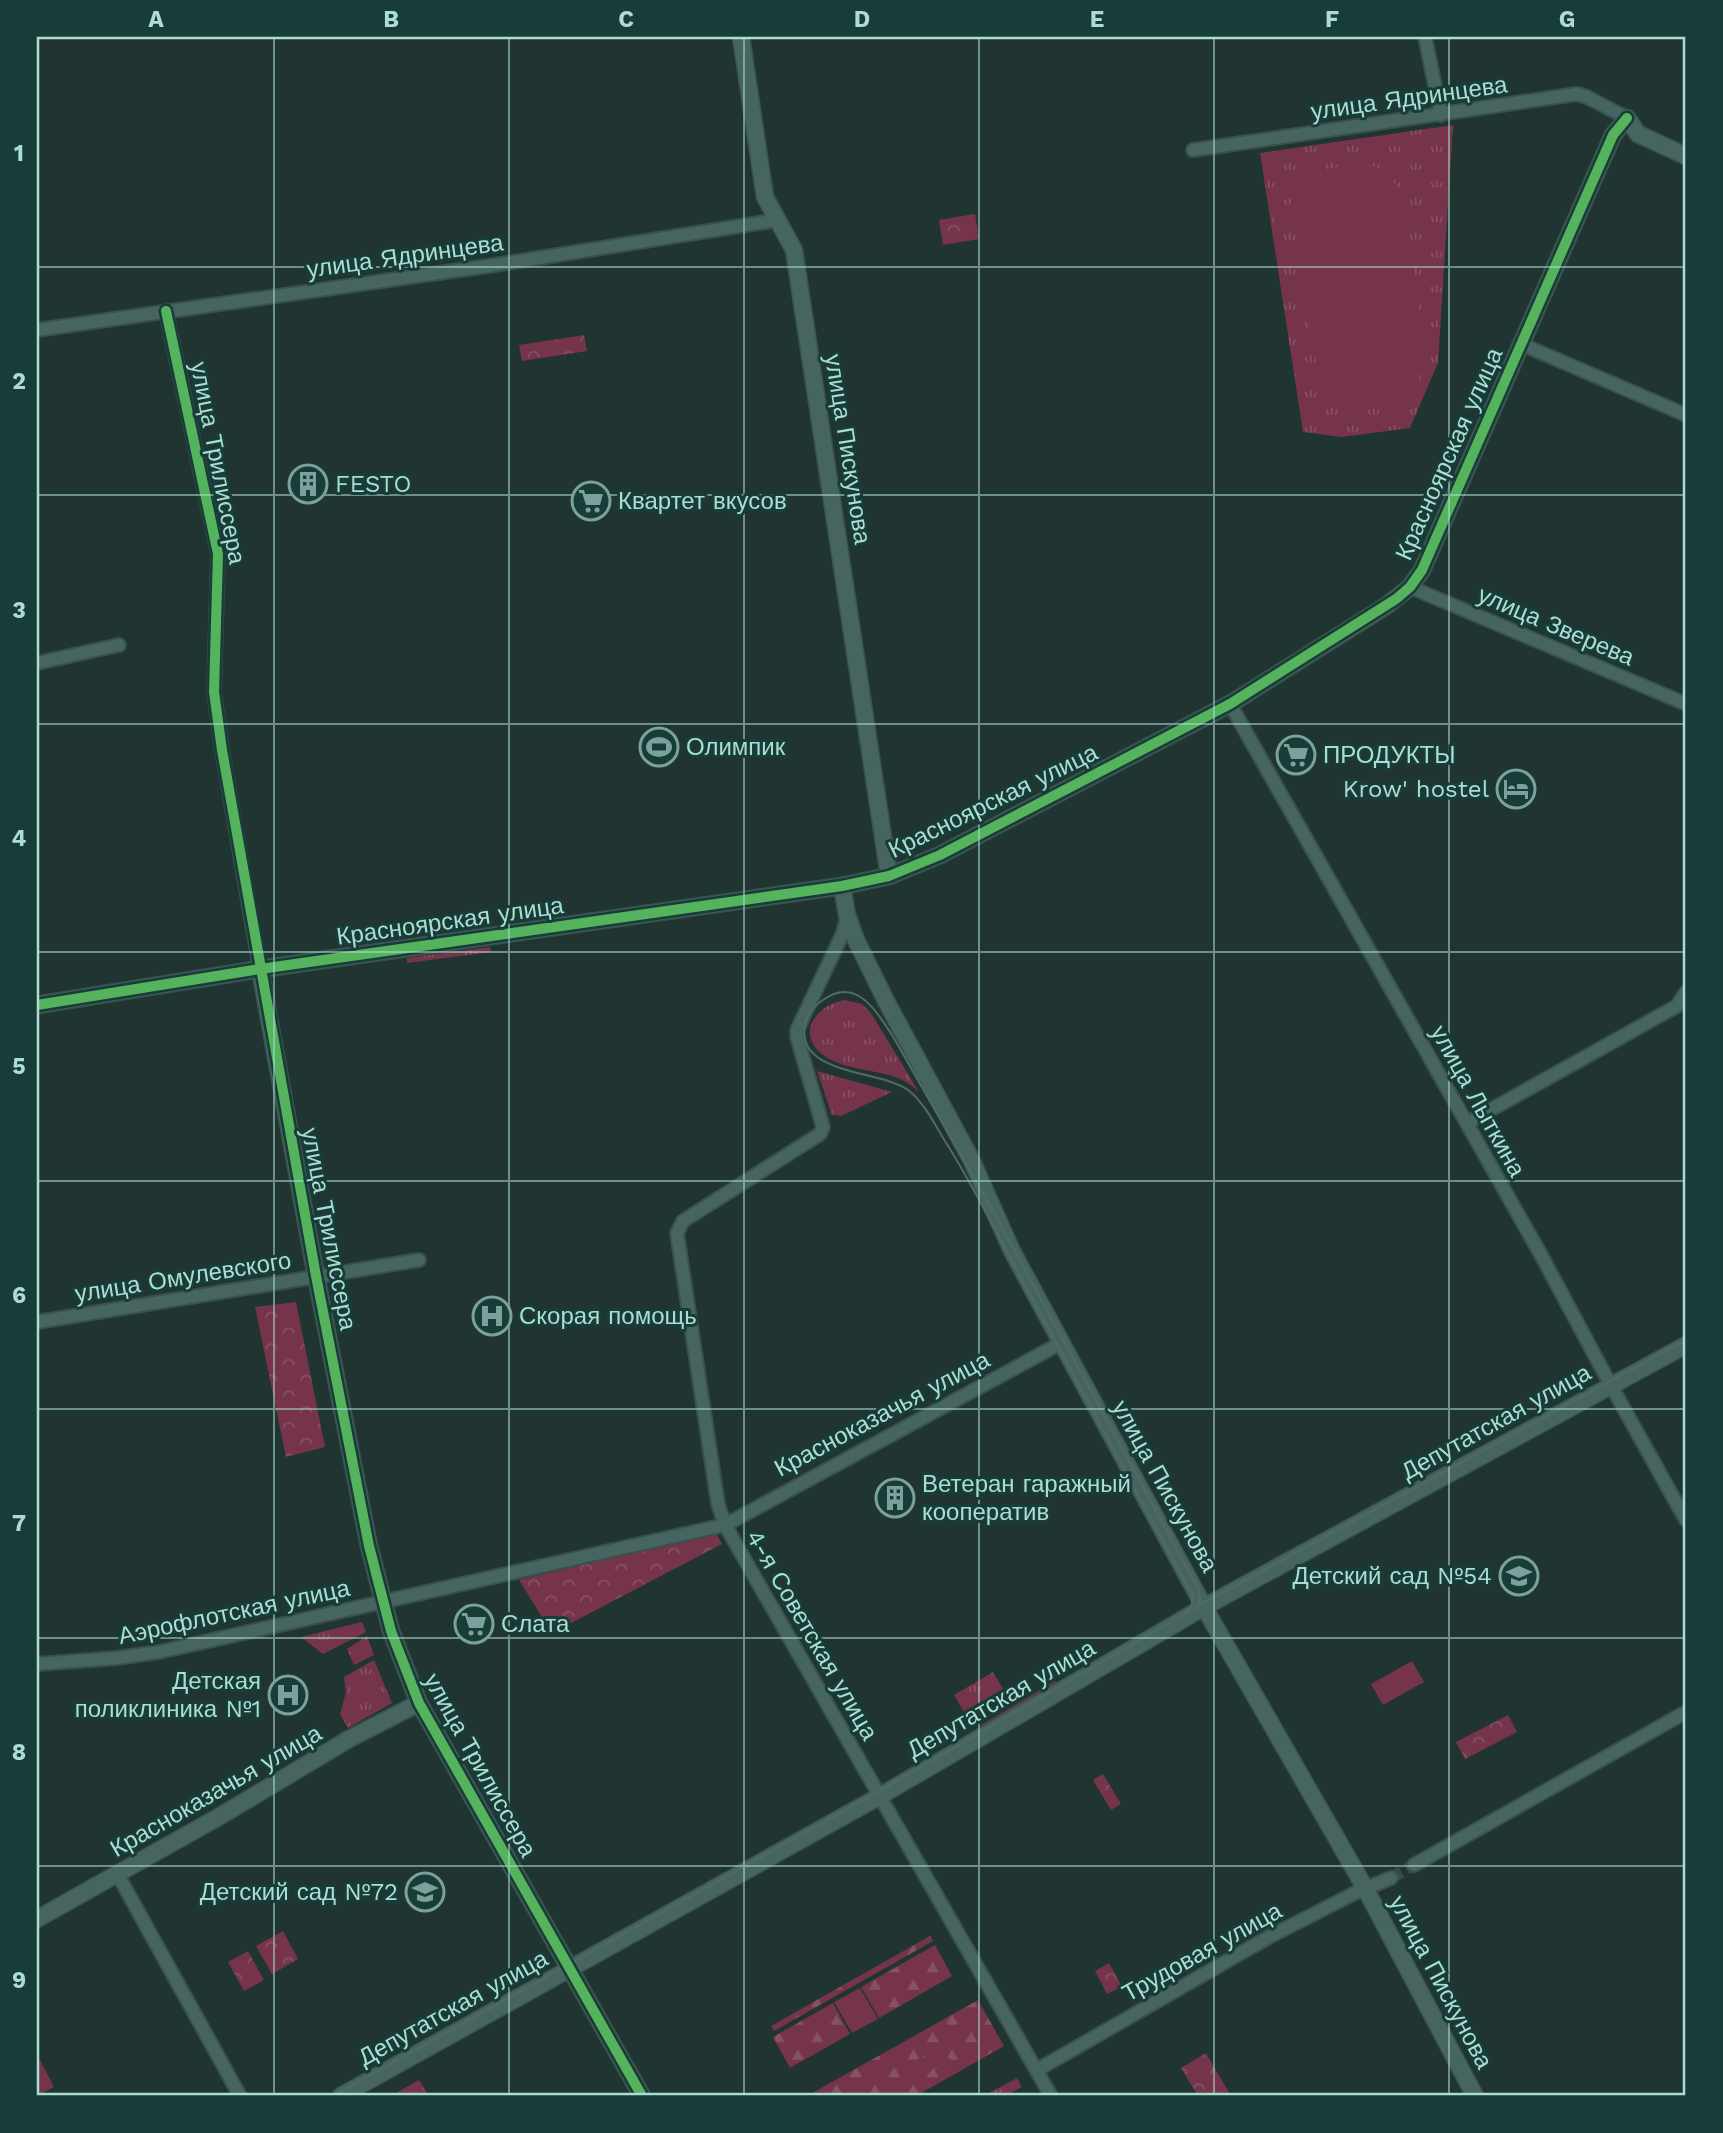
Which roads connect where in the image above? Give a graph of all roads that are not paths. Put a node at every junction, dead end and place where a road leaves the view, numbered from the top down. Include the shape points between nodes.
1 (741, 37) edge
2 (1425, 37) edge
3 (1441, 115) junction
4 (1627, 118) junction
5 (1193, 150) dead end
6 (1686, 156) edge
7 (778, 220) junction
8 (166, 311) junction
9 (37, 330) edge
10 (1521, 344) junction
11 (1686, 415) edge
12 (1410, 587) junction
13 (119, 645) dead end
14 (37, 663) edge
15 (1230, 704) junction
16 (1686, 704) edge
17 (889, 876) junction
18 (842, 886) junction
19 (847, 915) junction
20 (260, 970) junction
21 (1686, 992) edge
22 (37, 1005) edge
23 (1466, 1123) junction
24 (419, 1260) dead end
25 (316, 1276) junction
26 (37, 1322) edge
27 (1061, 1343) junction
28 (1686, 1345) edge
29 (1611, 1386) junction
30 (1686, 1520) edge
31 (725, 1525) junction
32 (383, 1603) junction
33 (1204, 1607) junction
34 (37, 1664) edge
35 (419, 1703) junction
36 (1686, 1712) edge
37 (880, 1796) junction
38 (1414, 1865) tunnel mouth
39 (118, 1875) junction
40 (1391, 1878) tunnel mouth
41 (1365, 1888) junction
42 (37, 1919) edge
43 (570, 1969) junction
44 (1037, 2070) junction
45 (240, 2096) edge
46 (341, 2096) edge
47 (642, 2096) edge
48 (1051, 2096) edge
49 (1475, 2096) edge

1 - 7 street, улица Пискунова via 765,197
2 - 3 street
3 - 4 street, улица Ядринцева via 1577,94
3 - 5 street, улица Ядринцева
4 - 6 street via 1638,134
4 - 10 street, Красноярская улица via 1613,135
7 - 8 street, улица Ядринцева
7 - 17 street, улица Пискунова via 794,250
8 - 9 street, улица Ядринцева
8 - 20 street, улица Трилиссера via 218,554 215,692
10 - 11 street
10 - 12 street, Красноярская улица via 1422,570
12 - 15 street, Красноярская улица
12 - 16 street, улица Зверева
13 - 14 street
15 - 17 street, Красноярская улица via 940,855
15 - 23 street, улица Лыткина
17 - 18 street, Красноярская улица
18 - 19 street, улица Пискунова
18 - 20 street, Красноярская улица
19 - 27 street, улица Пискунова via 867,964 971,1159 1012,1251
19 - 31 street, 4-я Советская улица via 843,933 797,1030 823,1127 820,1134 683,1221 677,1233 697,1378
20 - 22 street, Красноярская улица
20 - 25 street, улица Трилиссера
21 - 23 street via 1677,1006
23 - 29 street, улица Лыткина
24 - 25 street, улица Омулевского
25 - 26 street, улица Омулевского
25 - 32 street, улица Трилиссера
27 - 31 street, Красноказачья улица
27 - 33 street, улица Пискунова
28 - 29 street, Депутатская улица
29 - 30 street, улица Лыткина
29 - 33 street, Депутатская улица
31 - 32 street, Аэрофлотская улица
31 - 37 street, 4-я Советская улица
32 - 34 street, Аэрофлотская улица via 159,1652
32 - 35 street, улица Трилиссера
33 - 37 street, Депутатская улица
33 - 41 street, улица Пискунова
35 - 39 street, Красноказачья улица
35 - 43 street, улица Трилиссера
36 - 38 street
37 - 43 street, Депутатская улица
37 - 44 street, 4-я Советская улица
39 - 42 street, Красноказачья улица
39 - 45 street
40 - 41 street, Трудовая улица
41 - 44 street, Трудовая улица via 1269,1937
41 - 49 street, улица Пискунова
43 - 46 street, Депутатская улица
43 - 47 street, улица Трилиссера
44 - 48 street, 4-я Советская улица

